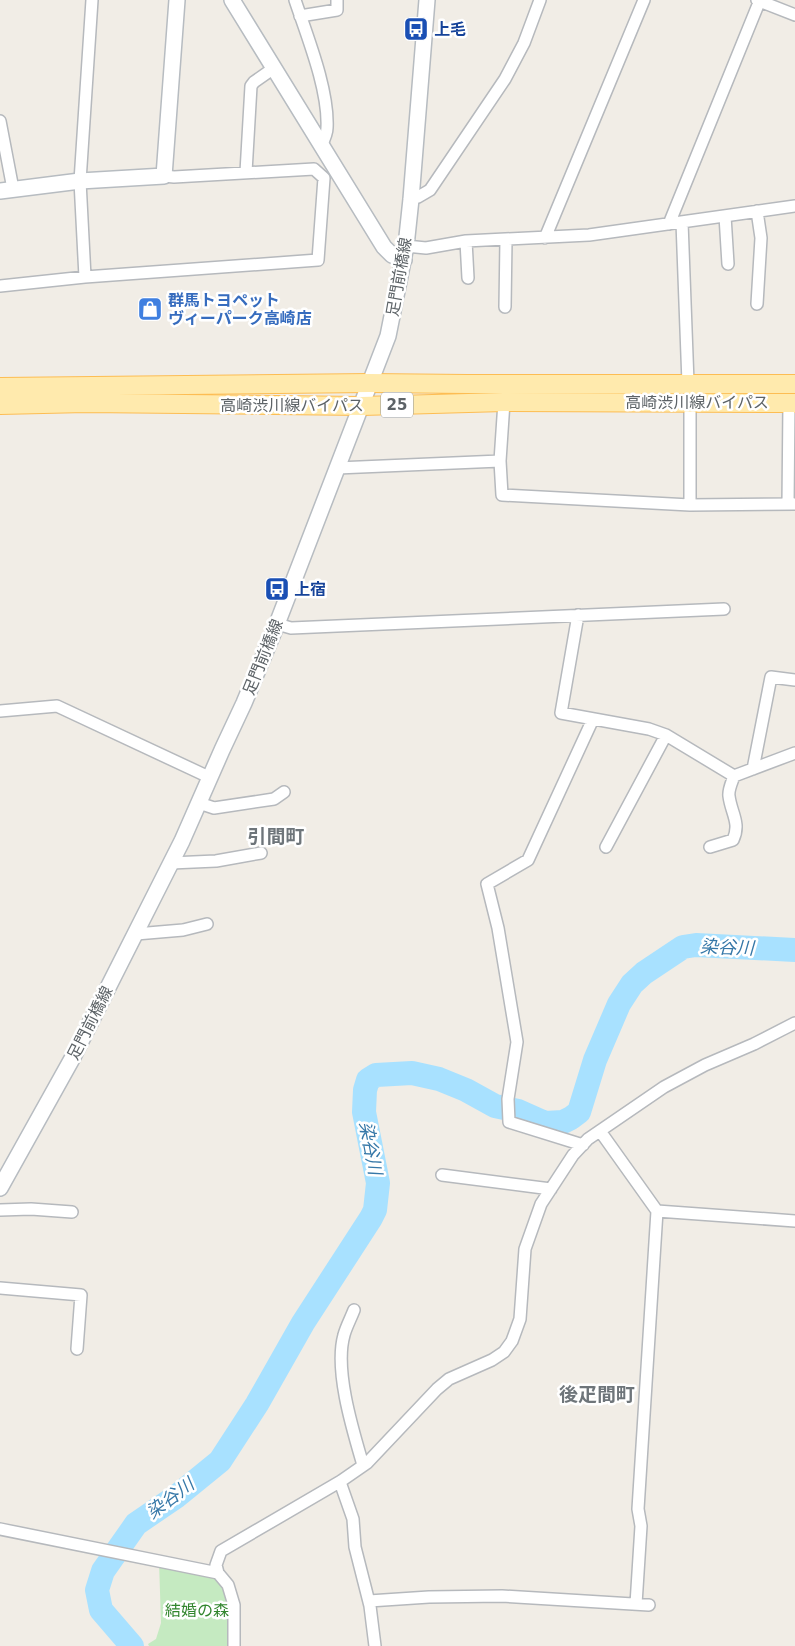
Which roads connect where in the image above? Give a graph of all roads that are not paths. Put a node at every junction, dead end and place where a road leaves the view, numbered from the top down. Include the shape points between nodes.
1 (92, 0) edge
2 (177, 0) edge
3 (232, 0) edge
4 (295, 0) edge
5 (336, 0) edge
6 (427, 0) edge
7 (540, 0) edge
8 (644, 0) edge
9 (759, 0) edge
10 (795, 15) edge
11 (300, 16) junction
12 (274, 68) junction
13 (0, 121) edge
14 (321, 146) junction
15 (246, 172) junction
16 (164, 176) junction
17 (80, 181) junction
18 (6, 190) edge
19 (411, 198) junction
20 (795, 206) edge
21 (758, 212) junction
22 (725, 216) junction
23 (682, 222) junction
24 (669, 224) junction
25 (545, 238) junction
26 (506, 240) junction
27 (466, 241) junction
28 (405, 253) junction
29 (728, 264) dead end
30 (84, 277) junction
31 (468, 278) dead end
32 (0, 286) edge
33 (757, 304) dead end
34 (505, 307) dead end
35 (370, 382) junction
36 (688, 383) junction
37 (795, 384) edge
38 (0, 387) edge
39 (504, 402) junction
40 (690, 402) junction
41 (792, 403) edge
42 (0, 405) edge
43 (362, 406) junction
44 (500, 461) junction
45 (337, 468) junction
46 (792, 504) edge
47 (690, 506) junction
48 (724, 609) dead end
49 (578, 615) junction
50 (277, 624) junction
51 (795, 680) edge
52 (0, 711) edge
53 (593, 719) junction
54 (666, 735) junction
55 (795, 753) edge
56 (753, 769) junction
57 (734, 776) junction
58 (211, 778) junction
59 (284, 792) dead end
60 (199, 803) junction
61 (710, 847) dead end
62 (606, 848) dead end
63 (261, 853) dead end
64 (171, 863) junction
65 (207, 924) dead end
66 (136, 934) junction
67 (795, 1023) edge
68 (600, 1131) junction
69 (583, 1144) junction
70 (442, 1175) dead end
71 (0, 1188) edge
72 (551, 1189) junction
73 (0, 1210) edge
74 (657, 1211) junction
75 (72, 1212) dead end
76 (795, 1221) edge
77 (0, 1288) edge
78 (354, 1310) dead end
79 (76, 1349) dead end
80 (363, 1466) junction
81 (340, 1482) junction
82 (0, 1529) edge
83 (218, 1573) junction
84 (369, 1602) junction
85 (636, 1604) junction
86 (650, 1605) dead end
87 (234, 1646) edge
88 (375, 1646) edge

1 - 17 street
2 - 16 main road
3 - 12 main road
4 - 11 street
5 - 11 street via 337,10
6 - 19 main road, 足門前橋線
7 - 19 street via 517,59 496,95 430,190
8 - 25 street
9 - 10 street
9 - 24 street
11 - 14 street via 325,103 328,130
12 - 14 main road
12 - 15 street via 251,86
13 - 18 street
14 - 28 main road via 384,248 392,255
15 - 16 street
15 - 30 street via 314,169 324,178 318,260
16 - 17 main road
17 - 18 main road
17 - 30 street
19 - 28 main road, 足門前橋線
20 - 21 street
21 - 22 street
21 - 33 street via 761,238
22 - 23 street
22 - 29 street
23 - 24 street
23 - 36 street
24 - 25 street
25 - 26 street
26 - 27 street
26 - 34 street
27 - 28 street
27 - 31 street
28 - 35 main road, 足門前橋線 via 388,336
30 - 32 street
35 - 36 main road, 高崎渋川線バイパス / 25
35 - 38 main road, 高崎渋川線バイパス / 25
35 - 43 main road, 足門前橋線
36 - 37 main road, 高崎渋川線バイパス / 25
39 - 40 main road, 高崎渋川線バイパス / 25
39 - 43 main road, 高崎渋川線バイパス / 25
39 - 44 street
40 - 41 main road, 高崎渋川線バイパス / 25
40 - 47 street
41 - 46 street
42 - 43 main road, 高崎渋川線バイパス / 25
43 - 45 main road, 足門前橋線
44 - 45 street
44 - 47 street via 502,495
45 - 50 main road, 足門前橋線
46 - 47 street
48 - 49 street
49 - 50 street via 291,628
49 - 53 street via 561,713
50 - 58 main road, 足門前橋線
51 - 56 street via 771,678
52 - 58 street via 57,706
53 - 54 street
53 - 69 street via 528,860 486,884 498,928 517,1042 508,1099 509,1122
54 - 57 street
54 - 62 street
55 - 56 street
56 - 57 street
57 - 61 street via 728,794 736,833 733,840
58 - 60 main road, 足門前橋線
59 - 60 street via 274,799 214,808
60 - 64 main road, 足門前橋線
63 - 64 street via 216,861
64 - 66 main road, 足門前橋線
65 - 66 street via 183,930
66 - 71 main road, 足門前橋線 via 73,1058
67 - 68 street via 705,1064 664,1087
68 - 69 street
68 - 74 street
69 - 72 street
70 - 72 street
72 - 80 street via 541,1204 525,1249 520,1319 512,1341 492,1360 443,1384
73 - 75 street
74 - 76 street
74 - 85 street via 638,1509 641,1526
77 - 79 street via 81,1295
78 - 80 street via 343,1336 342,1368 348,1410
80 - 81 street
81 - 83 street via 221,1552 216,1565
81 - 84 street via 353,1518 355,1547
82 - 83 street
83 - 87 street via 228,1585 234,1605
84 - 85 street via 502,1596
84 - 88 street
85 - 86 street

